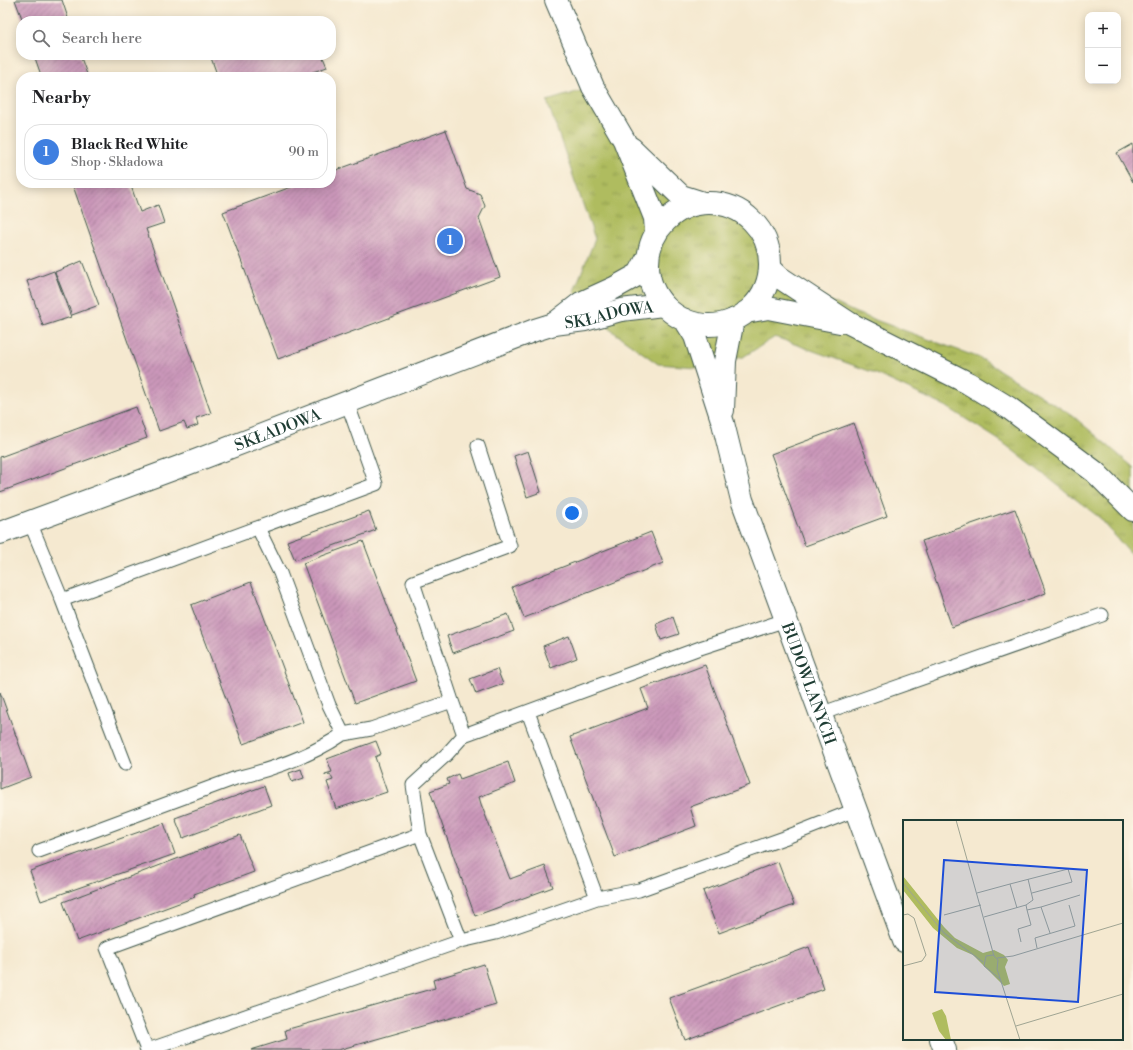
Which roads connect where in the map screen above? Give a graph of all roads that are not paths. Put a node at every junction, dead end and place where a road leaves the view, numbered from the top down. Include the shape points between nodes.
1 (556, 0) edge
2 (624, 140) junction
3 (702, 203) junction
4 (656, 233) junction
5 (648, 257) junction
6 (770, 268) junction
7 (663, 305) junction
8 (740, 316) junction
9 (686, 320) junction
10 (849, 323) junction
11 (554, 324) junction
12 (347, 402) junction
13 (723, 423) junction
14 (478, 446) dead end
15 (1133, 510) edge
16 (30, 522) junction
17 (258, 528) junction
18 (0, 533) edge
19 (62, 600) junction
20 (1102, 615) dead end
21 (786, 620) junction
22 (452, 701) junction
23 (528, 712) junction
24 (820, 714) junction
25 (343, 734) junction
26 (464, 735) junction
27 (125, 764) dead end
28 (855, 810) junction
29 (420, 834) junction
30 (39, 852) dead end
31 (597, 898) junction
32 (903, 938) edge
33 (461, 941) junction
34 (941, 1040) edge
35 (147, 1050) edge
36 (945, 1050) edge

1 - 2 street via 593,87
2 - 3 street via 681,196
2 - 4 street via 655,218
3 - 4 street via 670,216
3 - 6 street via 720,204 737,210 751,220 762,234 768,250
4 - 5 street
5 - 7 street via 652,288
5 - 11 street, SKŁADOWA via 639,274 581,303
6 - 8 street via 766,285 758,300
6 - 10 street via 779,277
7 - 9 street
7 - 11 street, SKŁADOWA via 621,310 585,320
8 - 9 street via 718,324 698,324
8 - 10 street via 768,308
8 - 13 street, BUDOWLANYCH via 726,362
9 - 13 street, BUDOWLANYCH via 694,336
10 - 15 street via 968,383 1009,408 1095,472
11 - 12 street, SKŁADOWA
12 - 16 street, SKŁADOWA
12 - 17 lane via 376,484
13 - 21 street, BUDOWLANYCH via 742,500
14 - 22 lane via 510,546 413,582
16 - 18 street, SKŁADOWA
16 - 19 lane
17 - 19 lane
17 - 25 lane via 280,573 329,705
19 - 27 lane
20 - 24 lane
21 - 23 lane via 700,648
21 - 24 street, BUDOWLANYCH
22 - 25 lane via 371,729
22 - 26 lane
23 - 26 lane
23 - 31 lane
24 - 28 street, BUDOWLANYCH
25 - 30 lane via 321,749
26 - 29 lane via 413,785
28 - 31 lane via 639,890
28 - 32 street, BUDOWLANYCH
29 - 33 lane
29 - 35 lane via 107,948
31 - 33 lane via 496,933
33 - 35 lane
34 - 36 street

